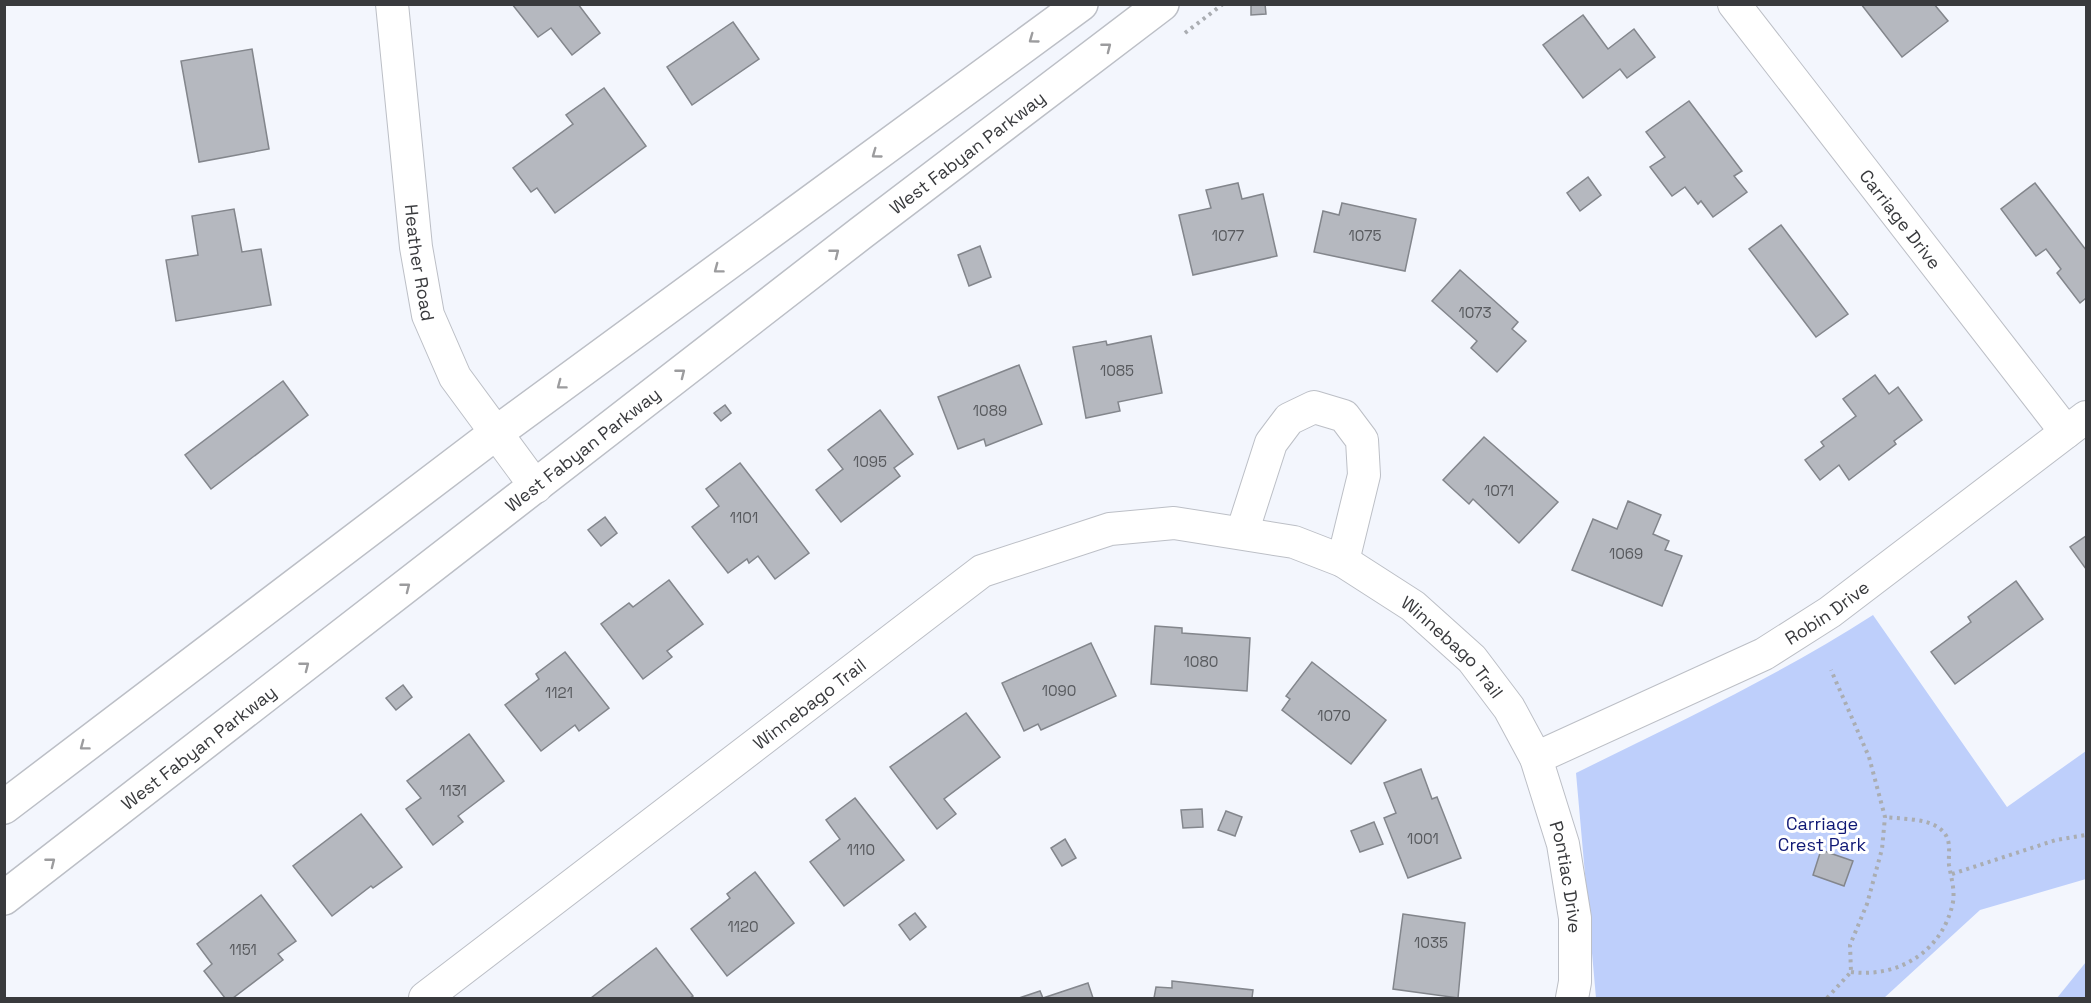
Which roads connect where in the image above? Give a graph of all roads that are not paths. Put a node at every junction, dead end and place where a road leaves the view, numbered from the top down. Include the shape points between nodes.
1 (392, 4) edge
2 (1081, 4) edge
3 (1162, 4) edge
4 (1734, 4) edge
5 (2076, 425) edge
6 (496, 433) junction
7 (536, 487) junction
8 (1242, 533) junction
9 (1343, 561) junction
10 (1536, 758) junction
11 (4, 807) edge
12 (4, 898) edge
13 (424, 999) edge
14 (1572, 999) edge

1 - 6 street, Heather Road via 416,247 428,315 454,377
2 -> 6 main road
7 -> 3 main road, West Fabyan Parkway
4 - 5 street, Carriage Drive
5 - 10 street, Robin Drive via 1830,612 1764,654
6 - 7 street, Heather Road
6 -> 11 main road
12 -> 7 main road, West Fabyan Parkway
8 - 9 street, Winnebago Trail via 1294,542
8 - 9 street via 1271,443 1289,419 1314,408 1344,416 1362,440 1364,475
8 - 13 street, Winnebago Trail via 1174,523 1110,529 982,571
9 - 10 street, Winnebago Trail via 1413,606 1472,659 1509,708
10 - 14 street, Pontiac Drive via 1563,844 1575,918

